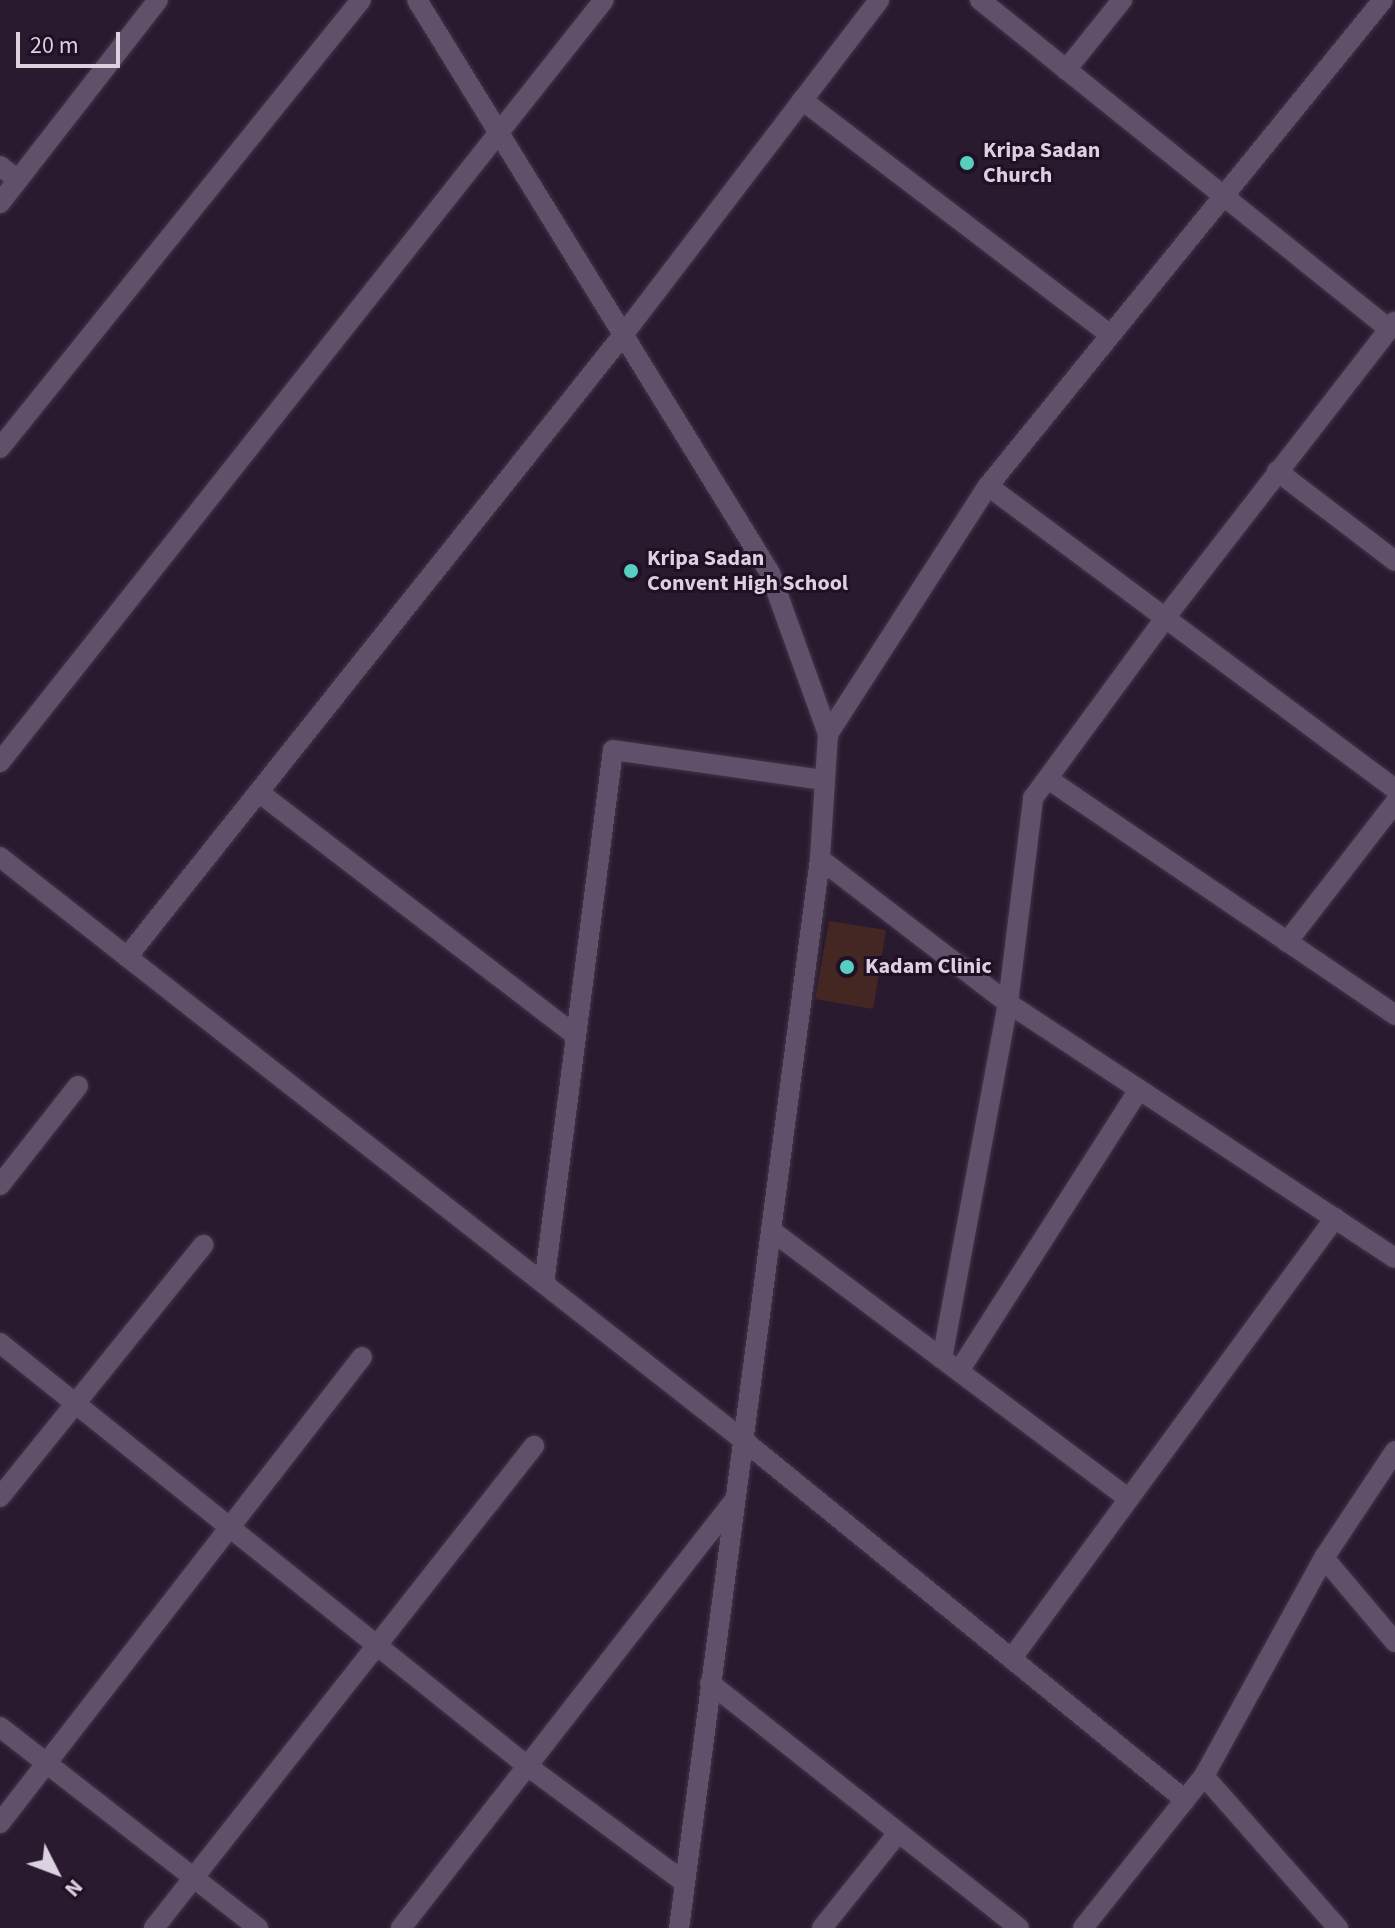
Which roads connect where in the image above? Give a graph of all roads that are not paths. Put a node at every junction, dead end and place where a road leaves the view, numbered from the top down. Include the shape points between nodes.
1 (361, 0) edge
2 (417, 0) edge
3 (604, 0) edge
4 (879, 0) edge
5 (980, 0) edge
6 (1122, 0) edge
7 (1383, 0) edge
8 (153, 2) edge
9 (1066, 70) junction
10 (802, 100) junction
11 (500, 134) junction
12 (0, 166) edge
13 (18, 180) junction
14 (1223, 195) junction
15 (0, 203) edge
16 (1392, 326) edge
17 (623, 335) junction
18 (1110, 335) junction
19 (0, 448) edge
20 (1277, 471) junction
21 (988, 486) junction
22 (1395, 561) edge
23 (1165, 618) junction
24 (828, 734) junction
25 (0, 762) edge
26 (1048, 779) junction
27 (823, 780) junction
28 (1395, 789) edge
29 (261, 794) junction
30 (1395, 803) edge
31 (820, 859) junction
32 (3, 866) edge
33 (1287, 942) junction
34 (127, 957) junction
35 (1008, 1003) junction
36 (1395, 1015) edge
37 (575, 1035) junction
38 (78, 1086) dead end
39 (1139, 1090) junction
40 (0, 1185) edge
41 (1335, 1218) junction
42 (772, 1231) junction
43 (203, 1245) dead end
44 (1395, 1258) edge
45 (544, 1284) junction
46 (0, 1343) edge
47 (362, 1357) dead end
48 (942, 1359) junction
49 (959, 1371) junction
50 (77, 1405) junction
51 (743, 1440) junction
52 (534, 1446) dead end
53 (1395, 1451) edge
54 (0, 1497) edge
55 (735, 1499) junction
56 (1129, 1499) junction
57 (229, 1526) junction
58 (1324, 1558) junction
59 (1395, 1642) edge
60 (377, 1645) junction
61 (1012, 1658) junction
62 (710, 1683) junction
63 (0, 1727) edge
64 (47, 1764) junction
65 (526, 1765) junction
66 (1204, 1776) junction
67 (1185, 1800) junction
68 (0, 1823) edge
69 (898, 1833) junction
70 (193, 1877) junction
71 (684, 1882) junction
72 (154, 1928) edge
73 (258, 1928) edge
74 (401, 1928) edge
75 (679, 1928) edge
76 (822, 1928) edge
77 (1019, 1928) edge
78 (1083, 1928) edge
79 (1338, 1928) edge

1 - 19 street
2 - 11 street
3 - 11 street
4 - 10 street
5 - 9 street
6 - 9 street
7 - 14 street
8 - 13 street
9 - 14 street
10 - 17 street
10 - 18 street
11 - 17 street
11 - 25 street
12 - 13 street
13 - 15 street
14 - 16 street
14 - 18 street
16 - 20 street
17 - 24 street via 770,573
17 - 29 street
18 - 21 street
20 - 22 street
20 - 23 street
21 - 23 street
21 - 24 street
23 - 26 street
23 - 28 street
24 - 27 street
26 - 33 street
26 - 35 street via 1033,798
27 - 31 street
27 - 37 street via 613,750
29 - 34 street
29 - 37 street
30 - 33 street
31 - 35 street
31 - 42 street
32 - 34 street
33 - 36 street
34 - 45 street
35 - 39 street
35 - 48 street
37 - 45 street
38 - 40 street
39 - 41 street
39 - 49 street
41 - 44 street
41 - 56 street
42 - 48 street
42 - 51 street
43 - 50 street
45 - 51 street
46 - 50 street
47 - 57 street
48 - 49 street
49 - 56 street
50 - 54 street
50 - 57 street
51 - 55 street
51 - 61 street
52 - 60 street
53 - 58 street
55 - 62 street
55 - 65 street
56 - 61 street
57 - 60 street
57 - 64 street
58 - 59 street
58 - 66 street
60 - 65 street
60 - 70 street
61 - 67 street
62 - 69 street
62 - 71 street
63 - 64 street
64 - 68 street
64 - 70 street
65 - 71 street
65 - 74 street
66 - 67 street
66 - 79 street
67 - 78 street
69 - 76 street
69 - 77 street
70 - 72 street
70 - 73 street
71 - 75 street

